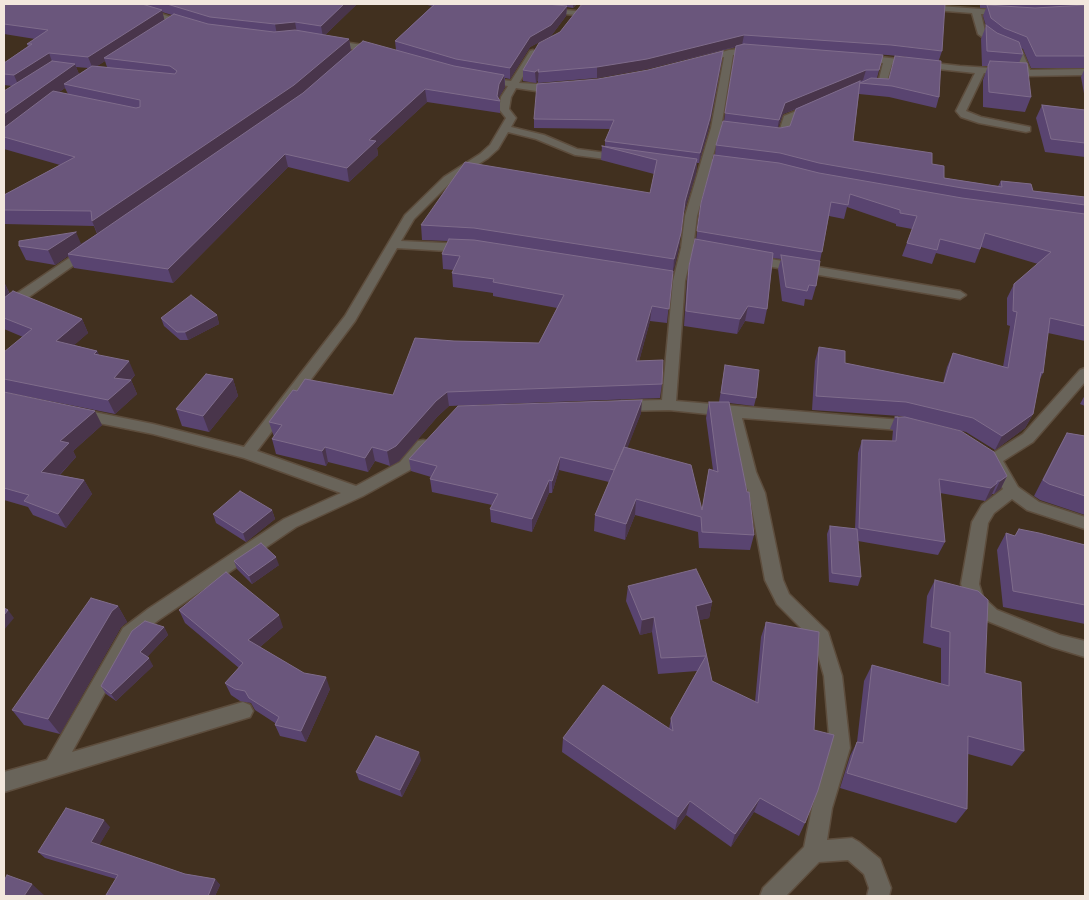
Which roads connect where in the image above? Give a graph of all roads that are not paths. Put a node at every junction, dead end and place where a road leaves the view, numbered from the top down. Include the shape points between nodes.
1 (124, 4) edge
2 (582, 4) edge
3 (882, 4) edge
4 (997, 8) edge
5 (533, 9) edge
6 (976, 11) junction
7 (1014, 14) edge
8 (199, 29) edge
9 (316, 41) edge
10 (542, 46) edge
11 (362, 48) junction
12 (764, 51) edge
13 (729, 52) junction
14 (387, 53) edge
15 (853, 57) edge
16 (348, 60) edge
17 (888, 60) junction
18 (694, 62) edge
19 (981, 70) junction
20 (1085, 72) edge
21 (1026, 74) junction
22 (479, 79) edge
23 (514, 86) junction
24 (563, 88) edge
25 (858, 88) edge
26 (822, 103) edge
27 (504, 128) junction
28 (1026, 128) dead end
29 (760, 134) edge
30 (631, 159) edge
31 (702, 166) junction
32 (742, 166) edge
33 (393, 244) junction
34 (94, 246) edge
35 (475, 248) edge
36 (736, 257) edge
37 (960, 296) dead end
38 (4, 308) edge
39 (1085, 373) edge
40 (669, 405) junction
41 (610, 407) edge
42 (69, 412) edge
43 (732, 412) junction
44 (926, 428) edge
45 (436, 431) edge
46 (978, 449) edge
47 (247, 453) junction
48 (995, 459) junction
49 (1012, 491) junction
50 (357, 492) junction
51 (1085, 522) edge
52 (1085, 649) edge
53 (243, 711) dead end
54 (54, 766) junction
55 (4, 782) edge
56 (814, 852) junction
57 (771, 896) edge
58 (878, 896) edge

1 - 8 street
2 - 5 street via 573,17
3 - 6 street
4 - 6 street
4 - 7 street
6 - 21 street via 981,32 1019,53
9 - 11 street
10 - 23 street via 535,50
11 - 14 street
11 - 16 street
12 - 13 street
13 - 18 street
13 - 31 street via 720,129
15 - 17 street
17 - 19 street
17 - 25 street via 882,86 867,84
19 - 21 street
19 - 28 street via 962,111 964,115
20 - 21 street
22 - 23 street
23 - 24 street
23 - 27 street via 506,97 504,109 510,118
26 - 29 street via 787,118 783,135
27 - 30 street via 540,137 575,152
27 - 33 street via 489,151 448,178 415,211
31 - 32 street
31 - 40 street via 691,216 692,249 674,280
33 - 35 street
33 - 47 street via 350,318
34 - 38 street
36 - 37 street
39 - 48 street via 1028,438
40 - 41 street
40 - 43 street
42 - 47 street
43 - 44 street via 900,423
43 - 56 street via 757,493 774,580 783,599 822,637 833,676 840,748 822,808
45 - 50 street via 405,466
46 - 48 street
47 - 50 street
48 - 49 street
49 - 51 street via 1033,506
49 - 52 street via 988,509 980,522 970,584 976,601 991,614 1058,642
50 - 54 street via 290,523 129,633
53 - 54 street
54 - 55 street
56 - 57 street
56 - 58 street via 852,849 872,867 880,888

